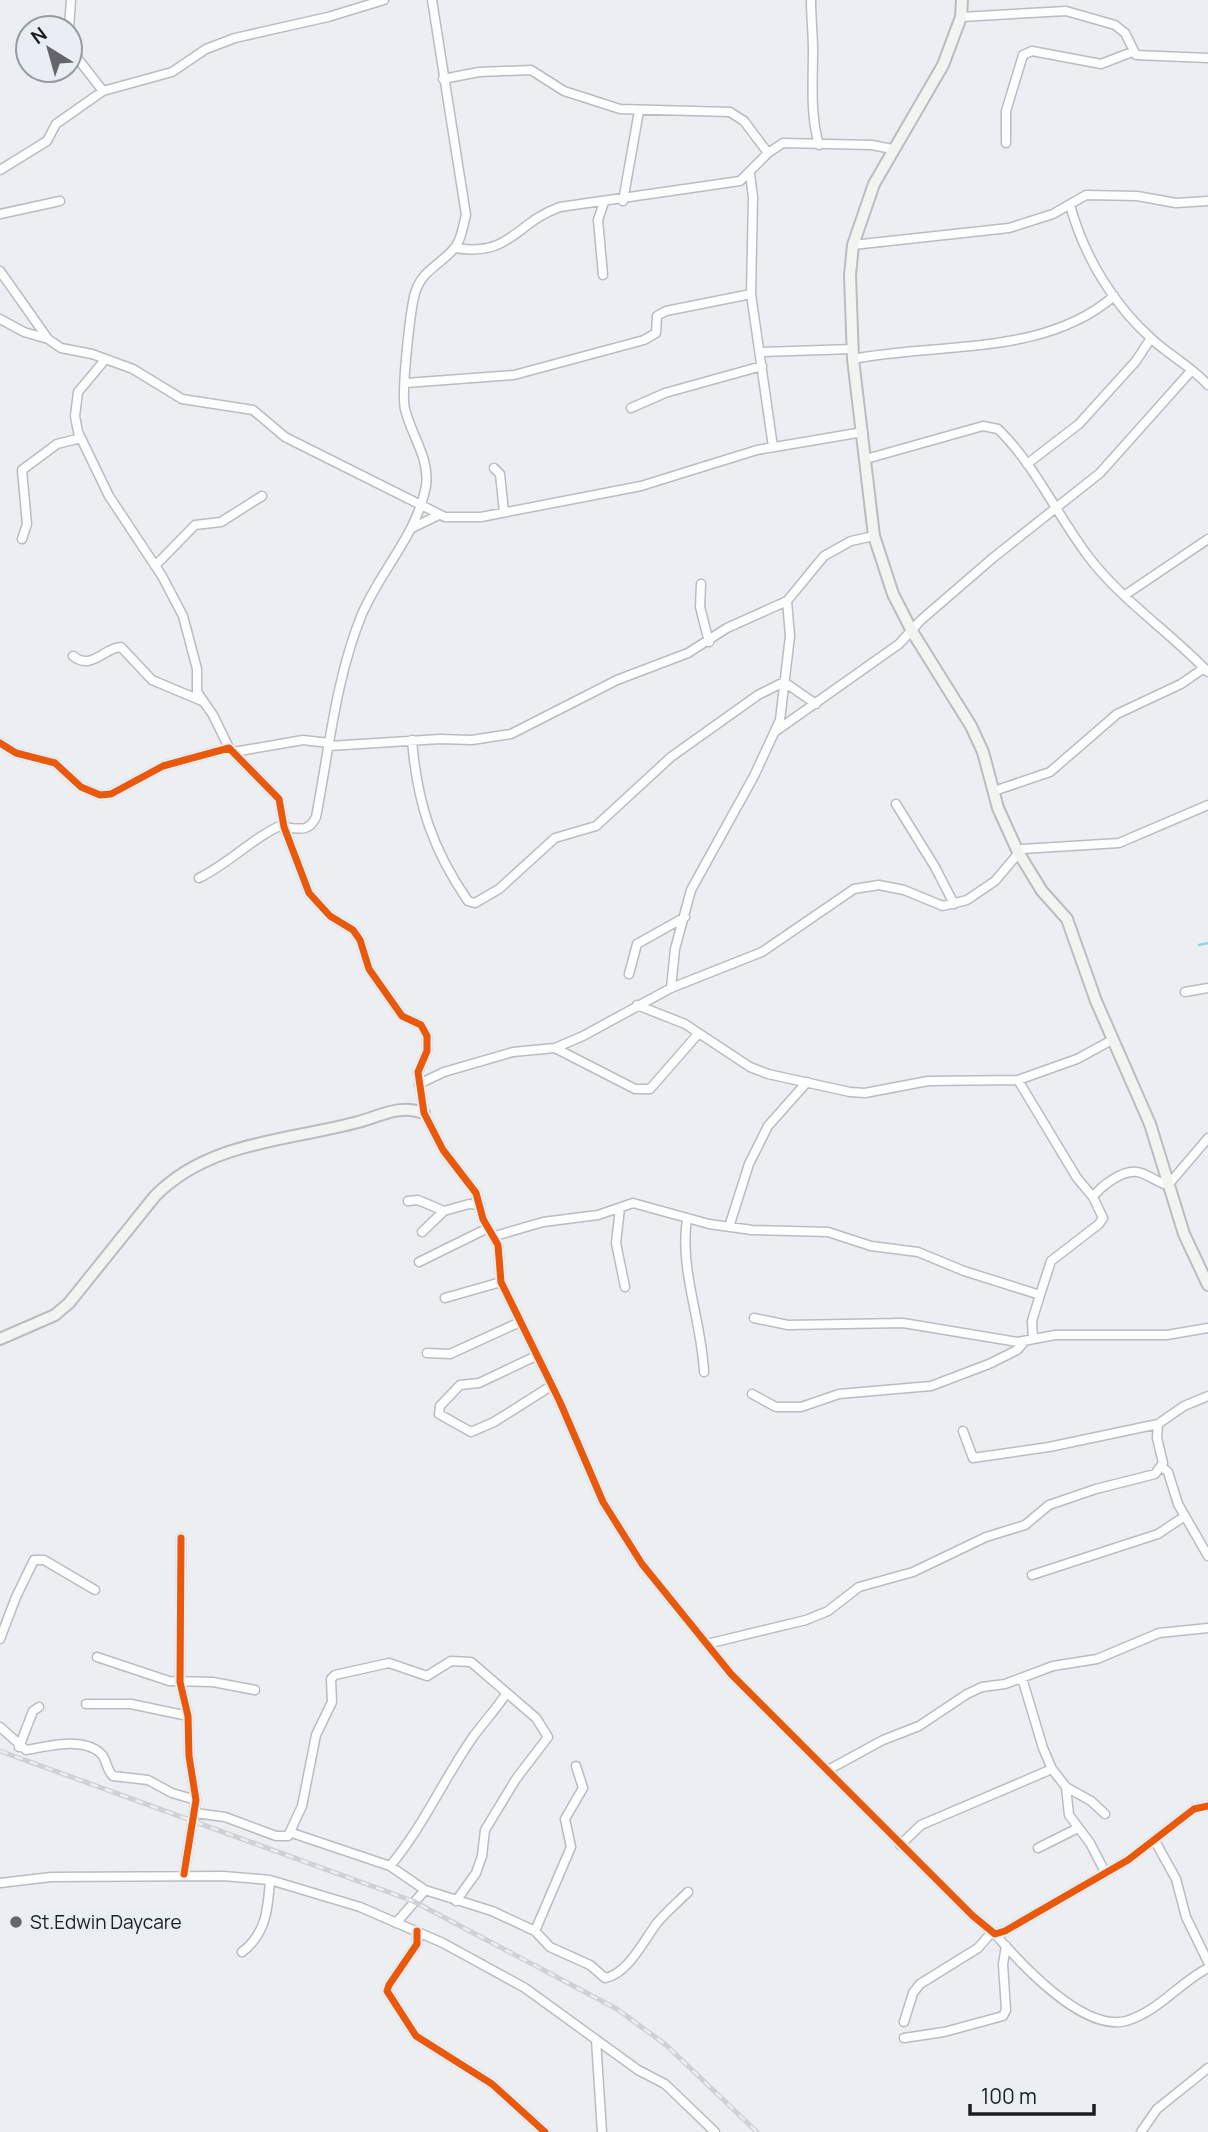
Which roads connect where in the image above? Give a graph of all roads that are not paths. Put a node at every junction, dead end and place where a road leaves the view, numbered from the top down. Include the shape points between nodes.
1 (384, 0) edge
2 (432, 0) edge
3 (811, 0) edge
4 (962, 0) edge
5 (961, 18) junction
6 (1132, 52) junction
7 (1208, 58) edge
8 (84, 67) edge
9 (443, 79) junction
10 (103, 91) junction
11 (639, 111) junction
12 (1006, 144) dead end
13 (819, 145) junction
14 (892, 149) junction
15 (768, 153) junction
16 (0, 170) edge
17 (750, 174) junction
18 (60, 201) dead end
19 (623, 201) junction
20 (1208, 201) edge
21 (604, 202) junction
22 (1070, 205) junction
23 (0, 214) edge
24 (853, 245) junction
25 (455, 248) junction
26 (0, 271) edge
27 (603, 275) dead end
28 (751, 294) junction
29 (1114, 296) junction
30 (0, 319) edge
31 (1151, 338) junction
32 (48, 339) junction
33 (760, 352) junction
34 (853, 354) junction
35 (104, 361) junction
36 (762, 366) junction
37 (1191, 371) junction
38 (406, 383) junction
39 (1208, 385) edge
40 (631, 408) dead end
41 (863, 432) junction
42 (81, 438) junction
43 (773, 447) junction
44 (866, 459) junction
45 (1027, 464) junction
46 (494, 468) dead end
47 (262, 496) dead end
48 (421, 502) junction
49 (1055, 507) junction
50 (504, 512) junction
51 (439, 515) junction
52 (412, 528) junction
53 (874, 536) junction
54 (22, 539) dead end
55 (1208, 539) edge
56 (155, 566) junction
57 (701, 584) dead end
58 (1125, 594) junction
59 (787, 601) junction
60 (913, 633) junction
61 (709, 642) junction
62 (73, 656) dead end
63 (1206, 670) edge
64 (784, 682) junction
65 (202, 701) junction
66 (816, 704) junction
67 (776, 731) junction
68 (412, 740) junction
69 (0, 743) edge
70 (329, 744) junction
71 (232, 750) junction
72 (994, 791) junction
73 (896, 804) dead end
74 (1208, 805) edge
75 (284, 826) junction
76 (1018, 852) junction
77 (199, 878) dead end
78 (954, 904) junction
79 (685, 917) junction
80 (629, 974) dead end
81 (671, 988) junction
82 (1208, 988) edge
83 (1185, 992) dead end
84 (636, 1005) junction
85 (698, 1034) junction
86 (1112, 1040) junction
87 (555, 1048) junction
88 (1018, 1080) junction
89 (807, 1082) junction
90 (419, 1084) junction
91 (424, 1113) junction
92 (1208, 1140) edge
93 (1168, 1185) junction
94 (1093, 1197) junction
95 (408, 1201) dead end
96 (480, 1205) junction
97 (620, 1208) junction
98 (444, 1211) junction
99 (687, 1219) junction
100 (729, 1227) junction
101 (488, 1228) junction
102 (422, 1232) dead end
103 (495, 1236) junction
104 (419, 1262) dead end
105 (500, 1282) junction
106 (1208, 1285) edge
107 (625, 1287) dead end
108 (1040, 1295) junction
109 (445, 1298) dead end
110 (754, 1318) dead end
111 (520, 1322) junction
112 (1208, 1328) edge
113 (0, 1339) edge
114 (1029, 1340) junction
115 (427, 1353) dead end
116 (536, 1356) junction
117 (704, 1372) dead end
118 (551, 1386) junction
119 (752, 1394) dead end
120 (1208, 1396) edge
121 (1158, 1424) junction
122 (963, 1431) dead end
123 (1162, 1467) junction
124 (1185, 1516) junction
125 (181, 1538) dead end
126 (1208, 1556) edge
127 (1032, 1575) dead end
128 (95, 1590) dead end
129 (1208, 1628) edge
130 (0, 1639) edge
131 (707, 1644) junction
132 (97, 1657) dead end
133 (1022, 1678) junction
134 (180, 1682) junction
135 (255, 1690) dead end
136 (506, 1693) junction
137 (86, 1704) dead end
138 (39, 1707) dead end
139 (188, 1716) junction
140 (0, 1727) edge
141 (19, 1746) junction
142 (576, 1766) dead end
143 (1052, 1769) junction
144 (828, 1770) junction
145 (1066, 1787) junction
146 (196, 1800) junction
147 (1208, 1806) edge
148 (195, 1813) junction
149 (1105, 1814) dead end
150 (1078, 1828) junction
151 (292, 1833) junction
152 (1155, 1841) junction
153 (900, 1845) junction
154 (1038, 1848) dead end
155 (390, 1866) junction
156 (1105, 1872) junction
157 (184, 1874) junction
158 (270, 1880) junction
159 (0, 1883) edge
160 (425, 1890) junction
161 (688, 1892) dead end
162 (456, 1900) junction
163 (396, 1923) junction
164 (416, 1931) junction
165 (535, 1931) junction
166 (993, 1933) junction
167 (1006, 1946) junction
168 (242, 1952) dead end
169 (1208, 1962) edge
170 (1208, 1968) edge
171 (904, 2022) dead end
172 (904, 2038) dead end
173 (596, 2040) junction
174 (1208, 2068) edge
175 (545, 2132) edge
176 (601, 2132) edge
177 (715, 2132) edge
178 (1141, 2132) edge

1 - 10 street via 235,38 206,49 172,72
2 - 9 street
3 - 13 street via 810,74
4 - 5 street
5 - 6 street via 1066,11 1115,25 1125,33
5 - 14 street via 943,65
6 - 7 street via 1143,57
6 - 12 street via 1101,64 1032,51 1023,55 1006,111
8 - 10 street
9 - 11 street via 531,70 564,91
9 - 25 street via 466,202
10 - 16 street via 56,124 47,141
11 - 15 street via 730,112 744,121
11 - 19 street
13 - 14 street
13 - 15 street via 783,143
14 - 24 street via 874,184
15 - 17 street
17 - 19 street via 731,184 693,186
17 - 28 street
18 - 23 street
19 - 21 street
20 - 22 street via 1160,202 1104,194 1086,195
21 - 25 street via 549,212 493,248
21 - 27 street via 598,220
22 - 24 street via 1009,228
22 - 29 street via 1079,237
24 - 34 street
25 - 38 street via 428,271 414,293
26 - 32 street
28 - 33 street
28 - 38 street via 666,311 657,316 652,336 514,375
29 - 31 street
29 - 34 street via 1069,324 995,344
30 - 32 street
31 - 37 street
31 - 45 street via 1079,424
32 - 35 street via 61,348
33 - 34 street
33 - 36 street
34 - 41 street
35 - 42 street via 78,392 75,416
35 - 48 street via 147,376 181,399 253,410 285,437
36 - 40 street via 665,393
36 - 43 street
37 - 39 street
37 - 49 street via 1126,447
38 - 48 street via 405,411 426,472
41 - 43 street
41 - 44 street
42 - 54 street via 57,444 22,470 27,524
42 - 56 street via 109,496
43 - 50 street via 640,486
44 - 45 street via 991,426
44 - 53 street
45 - 49 street
46 - 50 street via 500,474
47 - 56 street via 221,522 195,524
48 - 51 street
48 - 52 street
49 - 58 street via 1089,558
49 - 60 street via 936,607
50 - 51 street via 454,518
51 - 52 street
52 - 70 street via 378,580 362,616
53 - 59 street via 824,555
53 - 60 street via 893,594
55 - 58 street
56 - 65 street via 183,616
57 - 61 street via 700,607
58 - 63 street
59 - 61 street via 727,628
59 - 64 street via 790,636
60 - 66 street
60 - 72 street via 971,726
61 - 68 street via 617,680 511,734 472,740
62 - 65 street via 92,660 121,647 152,680
63 - 72 street via 1117,713 1050,772
64 - 66 street
64 - 67 street
64 - 68 street via 758,695 671,757 596,826 555,838 499,889 475,903 458,887 428,828 416,786
65 - 71 street
66 - 67 street
67 - 79 street via 691,890
68 - 70 street
69 - 71 street via 16,753 55,763 81,787 100,795 111,794 163,766
70 - 71 street via 303,740
70 - 75 street via 312,826
71 - 75 street via 275,792
72 - 76 street
73 - 78 street
74 - 76 street via 1119,843 1032,847
75 - 77 street via 268,831
75 - 90 street via 309,893 330,916 353,930 369,968 402,1016 421,1025 427,1035
76 - 78 street via 995,881
76 - 86 street via 1042,891 1067,919
78 - 81 street via 943,906 904,890 864,886 832,902 762,951
79 - 80 street via 637,944
79 - 81 street via 675,949
81 - 84 street
82 - 83 street
84 - 85 street via 667,1015
84 - 87 street
85 - 87 street via 650,1089 635,1089
85 - 89 street via 750,1067
86 - 88 street via 1077,1059
86 - 93 street via 1150,1124
87 - 90 street via 513,1052
88 - 89 street via 928,1081 865,1093
88 - 94 street
89 - 100 street via 768,1126 749,1164
90 - 91 street
91 - 96 street via 443,1150 471,1183
91 - 113 street via 398,1109 359,1122 242,1146 168,1182 69,1303 55,1315
92 - 93 street
93 - 94 street via 1139,1172 1127,1173
93 - 106 street
94 - 108 street via 1103,1218 1051,1261
95 - 98 street via 418,1200
96 - 98 street
96 - 101 street
97 - 99 street via 633,1203
97 - 103 street
97 - 107 street via 616,1244
98 - 102 street
99 - 100 street
99 - 117 street via 684,1238
100 - 108 street via 828,1232 871,1247 933,1256
101 - 103 street
101 - 104 street
103 - 105 street
105 - 109 street
105 - 111 street
108 - 114 street
110 - 114 street via 788,1325 903,1323 1008,1341
111 - 115 street via 450,1354
111 - 116 street
112 - 114 street via 1167,1335 1055,1335
114 - 119 street via 989,1364 931,1386 839,1394 801,1407 776,1407
116 - 118 street
116 - 118 street via 479,1383 456,1387 439,1414 471,1432
118 - 131 street via 603,1502 650,1576
120 - 121 street
121 - 122 street via 973,1458
121 - 123 street
123 - 124 street
123 - 131 street via 1142,1479 1049,1505 1025,1525 986,1537 913,1572 859,1587 828,1611 806,1620
124 - 126 street
124 - 127 street via 1147,1539
125 - 134 street
128 - 130 street via 36,1559
129 - 133 street via 1159,1633 1097,1659 1053,1666
131 - 144 street
132 - 134 street
133 - 143 street
133 - 144 street via 967,1694 919,1726
134 - 135 street via 213,1682
134 - 139 street
136 - 151 street via 469,1661 451,1661 428,1676 389,1663 335,1675 331,1679 332,1702 316,1735
136 - 155 street via 473,1737 414,1838
136 - 162 street via 537,1718 548,1737 485,1830 477,1873
137 - 139 street via 131,1704
138 - 141 street via 33,1711
139 - 146 street
140 - 141 street
141 - 146 street via 26,1750 53,1743 80,1746 103,1756 113,1776 148,1780
142 - 165 street via 583,1788 565,1819 570,1847
143 - 145 street
143 - 153 street via 920,1825
144 - 153 street
145 - 149 street
145 - 150 street via 1069,1815
146 - 148 street
147 - 152 street via 1194,1808
148 - 151 street via 225,1816 283,1838
148 - 157 street
150 - 154 street
150 - 156 street
151 - 155 street
152 - 156 street
152 - 169 street via 1176,1879 1186,1917
153 - 166 street
155 - 160 street
156 - 166 street via 1016,1925
157 - 158 street
157 - 159 street via 51,1877
158 - 163 street via 360,1907
158 - 168 street via 263,1928 255,1943
160 - 162 street
160 - 163 street
161 - 165 street via 611,1978 550,1947
162 - 165 street
163 - 164 street
164 - 173 street via 525,1989
164 - 175 street via 417,1944 389,1985 390,1999 416,2036 492,2084
166 - 167 street
166 - 171 street via 978,1948 920,1984
167 - 170 street via 1063,2000 1086,2013 1116,2021 1144,2012
167 - 172 street via 1003,2016
173 - 176 street
173 - 177 street via 665,2084
174 - 178 street via 1157,2109

